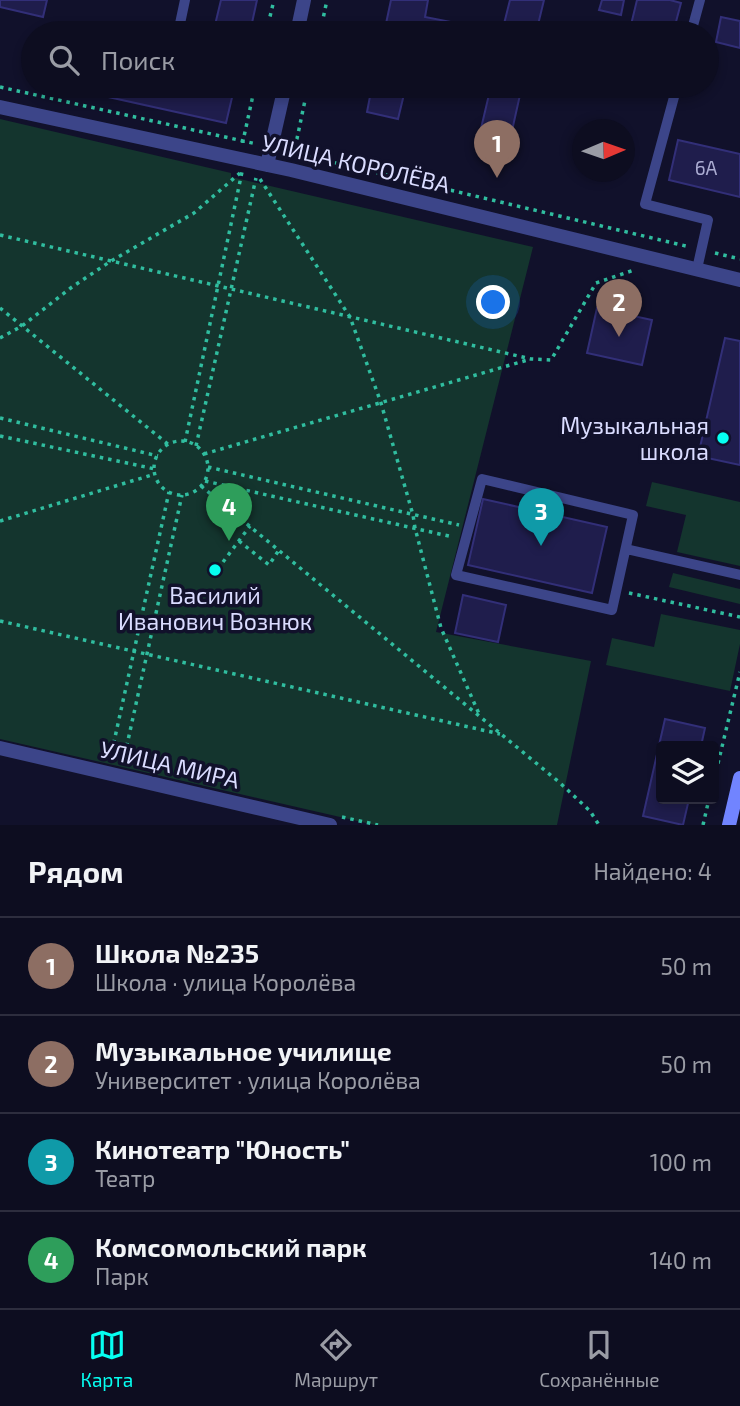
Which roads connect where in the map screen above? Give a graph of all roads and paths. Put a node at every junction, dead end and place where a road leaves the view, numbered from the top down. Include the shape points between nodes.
1 (185, 0) edge
2 (274, 0) edge
3 (304, 0) edge
4 (327, 0) edge
5 (700, 0) edge
6 (181, 21) edge
7 (269, 21) edge
8 (300, 21) edge
9 (323, 21) edge
10 (694, 21) edge
11 (0, 87) edge
12 (21, 92) edge
13 (50, 98) edge
14 (252, 98) edge
15 (282, 98) edge
16 (305, 98) edge
17 (674, 98) edge
18 (0, 107) edge
19 (267, 165) junction
20 (0, 235) edge
21 (701, 250) junction
22 (740, 259) edge
23 (111, 261) junction
24 (637, 269) dead end
25 (697, 269) junction
26 (740, 280) edge
27 (233, 290) junction
28 (0, 308) edge
29 (351, 317) junction
30 (22, 326) junction
31 (0, 338) edge
32 (531, 359) junction
33 (380, 402) junction
34 (0, 418) edge
35 (0, 436) edge
36 (185, 442) junction
37 (169, 445) junction
38 (196, 446) junction
39 (204, 454) junction
40 (158, 456) junction
41 (208, 467) junction
42 (155, 471) junction
43 (205, 481) junction
44 (201, 486) junction
45 (169, 492) junction
46 (182, 495) junction
47 (414, 515) junction
48 (0, 521) edge
49 (250, 526) junction
50 (469, 527) junction
51 (415, 528) junction
52 (465, 540) junction
53 (239, 541) junction
54 (626, 549) junction
55 (279, 551) junction
56 (223, 562) dead end
57 (740, 575) edge
58 (616, 590) junction
59 (740, 617) edge
60 (0, 621) edge
61 (134, 651) junction
62 (146, 655) junction
63 (740, 672) edge
64 (480, 716) junction
65 (503, 735) junction
66 (0, 748) edge
67 (719, 759) edge
68 (110, 762) dead end
69 (122, 765) dead end
70 (740, 778) edge
71 (708, 804) edge
72 (330, 825) edge
73 (598, 825) edge
74 (703, 825) edge
75 (729, 825) edge

1 - 6 lane
2 - 7 path
3 - 8 street
4 - 9 path
5 - 10 lane
11 - 12 path
13 - 14 path via 243,141
15 - 19 street
16 - 21 path via 294,153
17 - 21 lane via 645,204 708,220
18 - 19 street, УЛИЦА КОРОЛЁВА
19 - 25 street, УЛИЦА КОРОЛЁВА
20 - 23 path
21 - 22 path
21 - 25 lane
23 - 27 path
23 - 30 path
23 - 36 path via 194,213 242,172
24 - 32 path via 596,283 551,360
25 - 26 street, УЛИЦА КОРОЛЁВА
27 - 29 path
27 - 29 path via 257,174
27 - 38 path
28 - 30 path
29 - 32 path
29 - 33 path
30 - 31 path
30 - 37 path
32 - 33 path
33 - 39 path
33 - 47 path
34 - 40 path
35 - 42 path
36 - 37 path
36 - 38 path
37 - 40 path
38 - 39 path
39 - 41 path
40 - 42 path
41 - 43 path
41 - 47 path
42 - 45 path via 160,485
42 - 48 path
43 - 44 path
43 - 51 path
44 - 46 path
44 - 49 path
45 - 46 path
45 - 61 path
46 - 62 path
47 - 50 path
47 - 51 path
49 - 53 path
49 - 55 path
50 - 52 lane
50 - 54 lane via 482,479 633,515
51 - 52 path
51 - 64 path via 441,628
52 - 58 lane via 456,575 612,610
53 - 55 path via 269,565
53 - 56 path
54 - 57 lane
54 - 58 lane
55 - 64 path
58 - 59 path
60 - 61 path
61 - 62 path
61 - 68 path
62 - 65 path
62 - 69 path
63 - 67 path
64 - 65 path
65 - 73 path via 590,811
66 - 72 street, УЛИЦА МИРА
70 - 75 street
71 - 74 path

